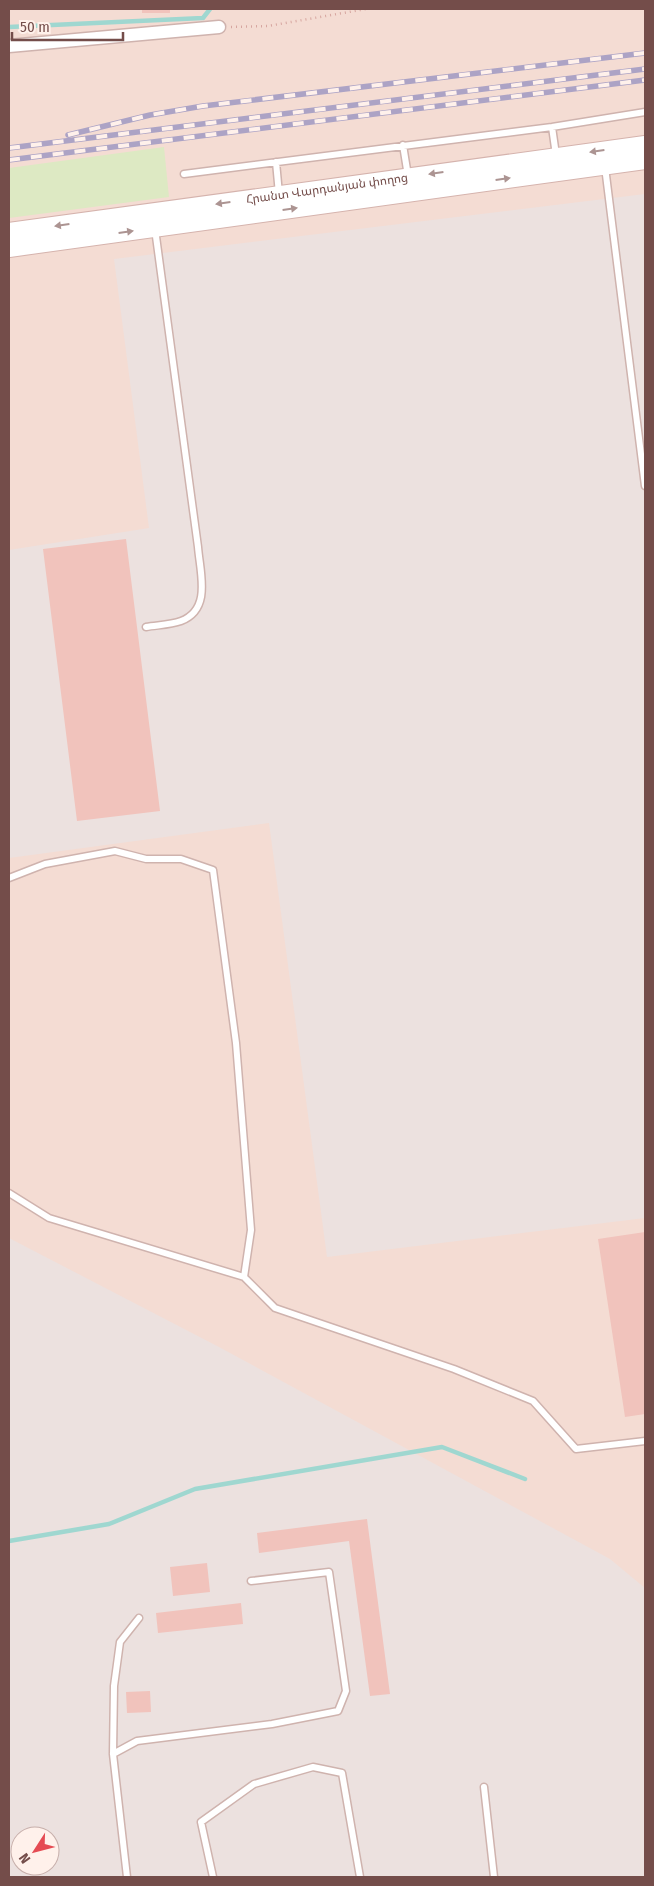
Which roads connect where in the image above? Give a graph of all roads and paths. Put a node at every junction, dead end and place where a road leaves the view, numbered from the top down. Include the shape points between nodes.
1 (366, 9) edge
2 (219, 27) joint
3 (9, 46) edge
4 (645, 112) edge
5 (552, 126) junction
6 (403, 145) junction
7 (645, 145) edge
8 (556, 156) junction
9 (645, 160) edge
10 (276, 162) junction
11 (604, 165) junction
12 (184, 174) dead end
13 (408, 177) junction
14 (279, 195) junction
15 (155, 228) junction
16 (9, 232) edge
17 (9, 248) edge
18 (645, 486) edge
19 (146, 627) dead end
20 (9, 878) edge
21 (9, 1194) edge
22 (244, 1277) junction
23 (645, 1441) edge
24 (251, 1581) dead end
25 (139, 1618) dead end
26 (112, 1754) junction
27 (484, 1787) dead end
28 (127, 1877) edge
29 (213, 1877) edge
30 (360, 1877) edge
31 (494, 1877) edge

1 - 2 path via 268,26
2 - 3 street
4 - 5 lane
5 - 6 lane
5 - 8 lane
6 - 10 lane
6 - 13 lane
7 -> 8 main road, Հրանտ Վարդանյան փողոց
8 -> 13 main road, Հրանտ Վարդանյան փողոց
9 - 11 main road, Հրանտ Վարդանյան փողոց
10 - 12 lane
10 - 14 lane
15 -> 11 main road, Հրանտ Վարդանյան փողոց
11 - 18 lane
13 - 14 main road, Հրանտ Վարդանյան փողոց
14 -> 16 main road, Հրանտ Վարդանյան փողոց
17 -> 15 main road, Հրանտ Վարդանյան փողոց
15 - 19 lane via 198,547 202,599 194,612 181,620
20 - 22 lane via 45,864 116,851 146,859 181,858 212,870 236,1043 249,1200 251,1230
21 - 22 lane via 49,1218
22 - 23 lane via 275,1308 454,1369 533,1401 576,1449
24 - 26 lane via 329,1572 346,1691 338,1711 272,1724 137,1741
25 - 26 lane via 120,1642 114,1686
26 - 28 lane
27 - 31 lane
29 - 30 lane via 201,1822 254,1784 313,1767 342,1773

